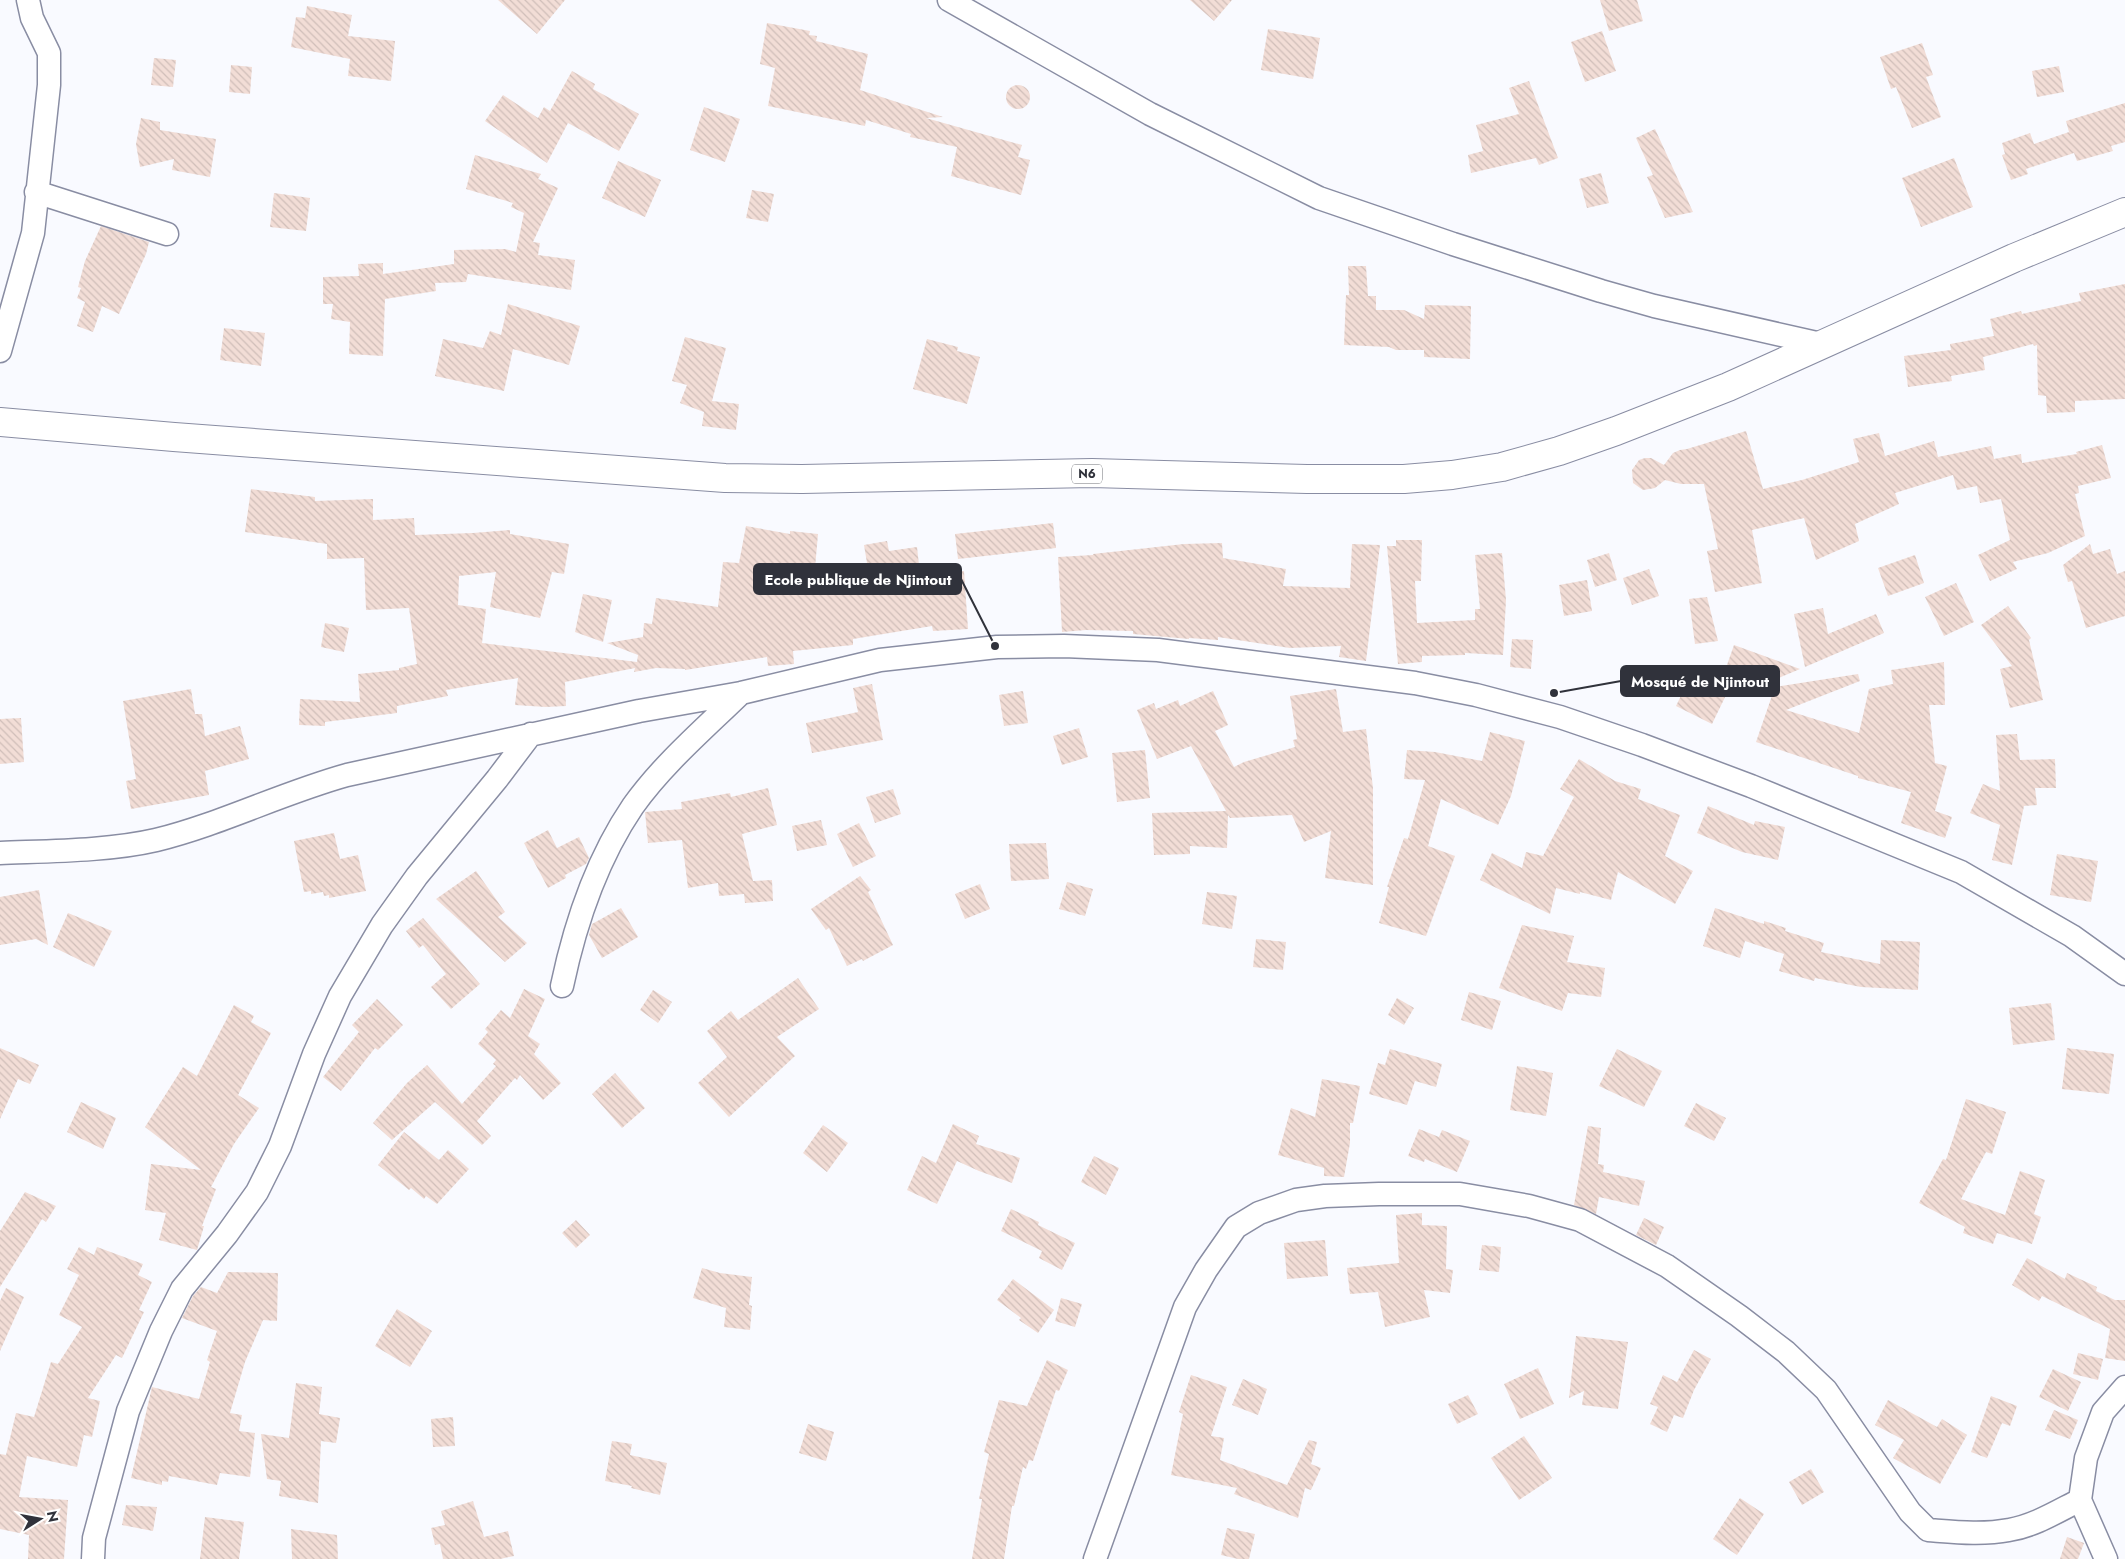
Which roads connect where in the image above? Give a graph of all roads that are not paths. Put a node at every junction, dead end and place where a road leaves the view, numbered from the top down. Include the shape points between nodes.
1 (28, 0) edge
2 (950, 0) edge
3 (36, 192) junction
4 (2125, 212) edge
5 (167, 234) dead end
6 (1821, 344) junction
7 (0, 350) edge
8 (0, 422) edge
9 (741, 694) junction
10 (531, 734) junction
11 (0, 853) edge
12 (2125, 974) edge
13 (562, 986) dead end
14 (2125, 1387) edge
15 (2080, 1500) junction
16 (93, 1559) edge
17 (1095, 1559) edge
18 (2106, 1559) edge

1 - 3 street via 32,18 49,53 49,85
2 - 6 street via 1150,114 1319,198 1601,291
3 - 5 street
3 - 7 street via 33,233
4 - 6 highway, N6
6 - 8 highway, N6 via 1728,387 1559,451 1502,467 1404,479 1092,474 726,478
9 - 10 street
9 - 12 street via 880,660 997,647 1064,646 1158,650 1415,683 1476,695 1560,717 1642,745 1961,872 2072,936
9 - 13 street via 664,770 633,806 589,893 571,943
10 - 11 street via 318,783 154,840 128,845
10 - 16 street via 417,876 382,925 329,1018 280,1146 257,1192 182,1289 128,1411 94,1538
14 - 15 street via 2103,1412 2086,1458
15 - 17 street via 2010,1530 1973,1534 1928,1530 1910,1512 1826,1390 1786,1352 1668,1266 1580,1220 1529,1206 1460,1194 1325,1196 1296,1200 1259,1213 1236,1227 1206,1270 1185,1307
15 - 18 street

